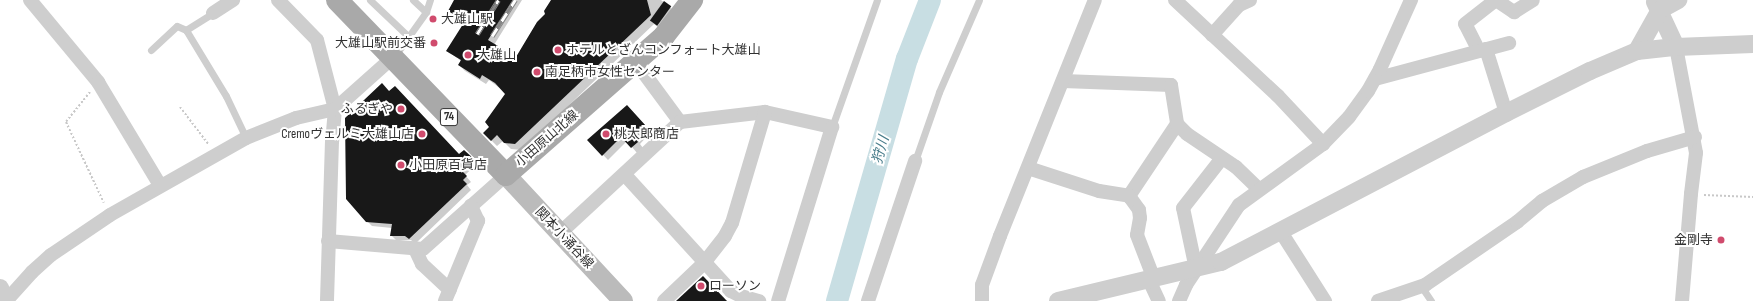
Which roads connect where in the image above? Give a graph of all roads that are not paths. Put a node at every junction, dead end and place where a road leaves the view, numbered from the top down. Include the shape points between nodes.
1 (30, 0) edge
2 (233, 0) edge
3 (337, 0) edge
4 (370, 0) edge
5 (413, 0) edge
6 (430, 0) edge
7 (692, 0) edge
8 (877, 0) edge
9 (979, 0) edge
10 (1095, 0) edge
11 (1175, 0) edge
12 (1250, 0) edge
13 (1411, 0) edge
14 (1495, 0) edge
15 (1533, 0) edge
16 (1678, 0) edge
17 (281, 1) edge
18 (1656, 5) edge
19 (213, 12) joint
20 (426, 12) junction
21 (186, 30) junction
22 (1212, 35) junction
23 (409, 37) junction
24 (1509, 43) dead end
25 (1753, 44) edge
26 (1676, 47) junction
27 (150, 50) dead end
28 (1482, 50) junction
29 (1637, 51) junction
30 (392, 58) junction
31 (635, 61) junction
32 (1375, 79) junction
33 (1063, 81) junction
34 (335, 109) junction
35 (765, 112) junction
36 (1506, 113) junction
37 (680, 122) junction
38 (1177, 124) junction
39 (832, 127) junction
40 (1695, 137) junction
41 (246, 138) junction
42 (1323, 144) junction
43 (1222, 158) junction
44 (914, 161) joint
45 (1028, 168) junction
46 (506, 175) junction
47 (625, 175) junction
48 (160, 185) junction
49 (1259, 189) junction
50 (1129, 196) junction
51 (471, 206) junction
52 (1281, 232) junction
53 (560, 233) junction
54 (328, 241) junction
55 (415, 248) junction
56 (704, 264) junction
57 (1196, 269) junction
58 (1151, 280) junction
59 (1421, 286) junction
60 (0, 288) edge
61 (448, 295) edge
62 (6, 301) edge
63 (327, 301) edge
64 (623, 301) edge
65 (664, 301) edge
66 (759, 301) edge
67 (778, 301) edge
68 (868, 301) edge
69 (982, 301) edge
70 (1058, 301) edge
71 (1160, 301) edge
72 (1179, 301) edge
73 (1325, 301) edge
74 (1378, 301) edge
75 (1431, 301) edge
76 (1682, 301) edge

1 - 48 street via 98,82
2 - 19 street
3 - 30 main road, 小田原山北線 / 74
4 - 23 lane
5 - 20 lane
6 - 20 lane
7 - 31 main road, 小田原山北線 via 664,36
8 - 39 lane
9 - 44 lane via 939,92
10 - 33 street
11 - 22 street
12 - 22 street via 1239,5
13 - 32 street
14 - 15 street via 1514,12
14 - 28 street via 1465,24
16 - 18 street
17 - 34 street via 317,40
18 - 26 street
18 - 29 street
19 - 21 lane
20 - 23 lane
21 - 27 lane via 177,26
21 - 41 lane via 226,96
22 - 42 street via 1278,96
23 - 30 lane
24 - 28 street
25 - 26 street
26 - 29 street
26 - 40 street
28 - 32 street
28 - 36 street
29 - 36 street via 1590,71
30 - 34 street
30 - 46 main road, 小田原山北線 / 74
31 - 37 street
31 - 46 main road, 小田原山北線
32 - 42 street via 1349,117
33 - 38 street via 1171,85
33 - 45 street
34 - 41 street via 296,118
34 - 54 street
35 - 37 street
35 - 39 street
35 - 56 street via 732,223
36 - 52 street
37 - 47 street
38 - 43 street
38 - 50 street
39 - 67 street
40 - 59 street via 1647,151 1583,177 1542,201 1517,222
40 - 76 street via 1696,153
41 - 48 street
42 - 49 street
43 - 49 street via 1236,167
43 - 57 street via 1183,208
44 - 68 street
45 - 50 street via 1100,191
45 - 69 street via 982,285
46 - 51 street
46 - 53 main road, 関本小涌谷線
47 - 53 street
47 - 56 street
48 - 62 street via 51,255
49 - 57 street via 1240,205
50 - 58 street via 1139,210 1137,235
51 - 55 street via 423,249
51 - 61 street via 478,221
52 - 57 street via 1222,262
52 - 73 street
53 - 64 main road, 関本小涌谷線
54 - 55 street
54 - 63 street
55 - 61 street via 422,264
56 - 65 street
56 - 66 street via 731,291
57 - 58 street
57 - 72 street
58 - 70 street
58 - 71 street
59 - 74 street
59 - 75 lane
60 - 62 street

